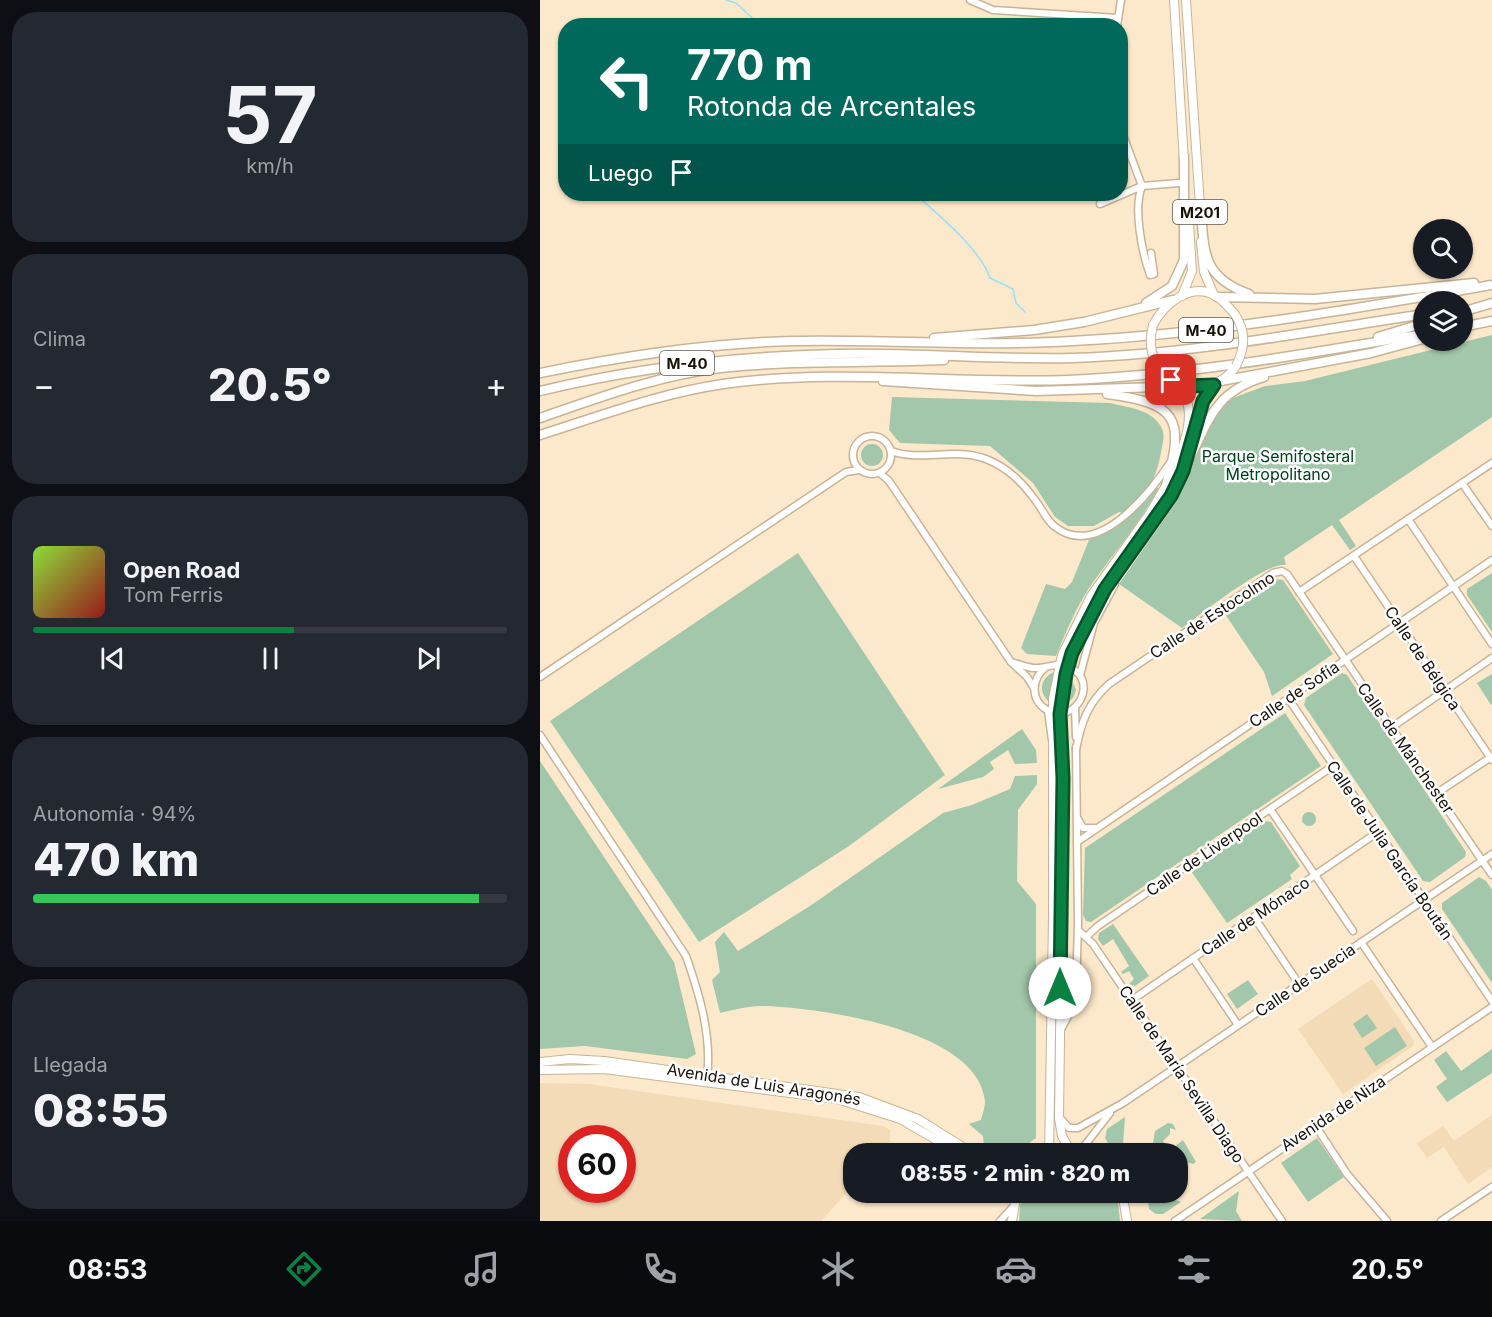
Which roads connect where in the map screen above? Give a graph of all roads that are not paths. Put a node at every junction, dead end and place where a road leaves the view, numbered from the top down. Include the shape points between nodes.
1 (970, 0) edge
2 (1121, 0) edge
3 (1174, 0) edge
4 (1186, 0) edge
5 (1118, 18) joint
6 (1128, 148) edge
7 (1184, 156) junction
8 (1179, 183) dead end
9 (1142, 186) junction
10 (1128, 192) edge
11 (1108, 201) edge
12 (1200, 202) junction
13 (1101, 204) dead end
14 (1151, 253) dead end
15 (1492, 284) edge
16 (1182, 296) junction
17 (1216, 296) junction
18 (1255, 297) junction
19 (1173, 300) junction
20 (1492, 303) edge
21 (1473, 307) edge
22 (1136, 308) junction
23 (1413, 316) edge
24 (1492, 321) edge
25 (1473, 325) edge
26 (1413, 326) edge
27 (1413, 336) edge
28 (917, 341) junction
29 (1413, 341) edge
30 (1337, 349) junction
31 (1008, 357) junction
32 (1296, 369) junction
33 (540, 373) edge
34 (851, 377) junction
35 (1217, 383) junction
36 (1178, 386) junction
37 (1082, 390) junction
38 (540, 391) edge
39 (540, 418) edge
40 (540, 435) edge
41 (891, 451) junction
42 (853, 458) junction
43 (1174, 458) junction
44 (1492, 463) edge
45 (887, 467) junction
46 (859, 470) junction
47 (848, 471) junction
48 (1183, 471) junction
49 (880, 473) junction
50 (890, 481) junction
51 (1462, 483) junction
52 (1166, 485) junction
53 (1408, 519) junction
54 (1154, 523) junction
55 (1492, 526) edge
56 (1354, 556) junction
57 (1492, 560) edge
58 (1452, 586) junction
59 (1299, 592) junction
60 (1398, 623) junction
61 (1492, 644) edge
62 (1492, 658) edge
63 (1344, 659) junction
64 (1011, 662) junction
65 (1064, 665) junction
66 (1046, 667) junction
67 (1080, 675) junction
68 (540, 677) edge
69 (1034, 688) junction
70 (1444, 691) junction
71 (1288, 698) junction
72 (1075, 708) junction
73 (1054, 712) junction
74 (1392, 727) junction
75 (540, 735) edge
76 (1076, 750) junction
77 (1492, 758) edge
78 (1333, 766) junction
79 (1437, 793) junction
80 (1270, 809) junction
81 (1076, 812) junction
82 (1096, 827) junction
83 (1378, 832) junction
84 (1077, 842) junction
85 (1492, 854) edge
86 (1482, 860) junction
87 (1315, 875) junction
88 (1492, 875) edge
89 (1424, 900) junction
90 (1254, 917) junction
91 (1078, 930) junction
92 (1353, 931) dead end
93 (1089, 937) junction
94 (1076, 942) junction
95 (1361, 942) junction
96 (1193, 958) junction
97 (1299, 984) junction
98 (1132, 1000) junction
99 (1492, 1001) edge
100 (1492, 1006) edge
101 (1238, 1025) junction
102 (1060, 1031) junction
103 (1432, 1047) junction
104 (540, 1062) edge
105 (1178, 1067) junction
106 (540, 1070) edge
107 (707, 1078) junction
108 (1117, 1106) junction
109 (1059, 1118) junction
110 (1315, 1125) junction
111 (943, 1143) edge
112 (956, 1143) edge
113 (1049, 1143) edge
114 (1066, 1143) edge
115 (1087, 1143) edge
116 (1248, 1172) junction
117 (1492, 1187) edge
118 (1012, 1203) edge
119 (1014, 1203) edge
120 (1124, 1203) edge
121 (1013, 1206) junction
122 (1000, 1221) edge
123 (1012, 1221) edge
124 (1127, 1221) edge
125 (1175, 1221) edge
126 (1282, 1221) edge
127 (1387, 1221) edge
128 (1441, 1221) edge

1 - 5 street via 993,10
2 - 5 street
3 - 7 main road, M201
4 - 12 main road, M201
6 - 9 street
7 - 16 main road, M201 via 1192,271
7 - 22 highway via 1186,250 1182,268 1172,286
8 - 9 street
9 - 10 street
9 - 14 street via 1141,245 1150,275 1154,274
11 - 13 street
12 - 17 main road, M201 via 1203,266
12 - 18 highway via 1212,270 1228,286
15 - 18 highway via 1315,299
15 - 28 highway, M-40 via 1371,306 1166,335 1047,342
16 - 17 main road
16 - 19 main road
17 - 18 highway
17 - 35 main road, bridge via 1234,313 1244,337 1236,366
19 - 22 highway
19 - 36 main road, bridge via 1153,325 1150,347 1156,366
20 - 21 highway
22 - 28 highway via 1034,330
23 - 31 highway, M-40 via 1164,352 1072,358
24 - 25 highway
26 - 30 highway
27 - 30 highway
28 - 33 highway, M-40 via 792,341 718,347
29 - 32 highway
30 - 34 highway via 1137,376 1018,380
31 - 38 highway, M-40 via 836,354 719,360 609,375
31 - 39 highway via 719,368 614,393
32 - 35 highway
32 - 48 highway via 1241,386 1217,404
34 - 37 highway via 939,387
34 - 40 highway via 722,384 647,401
35 - 36 main road
35 - 48 main road via 1203,401
36 - 37 highway
36 - 52 main road via 1188,417 1181,450
37 - 43 highway via 1138,398 1164,409 1174,428
41 - 42 street via 885,441 868,436 855,447
41 - 43 street via 958,453 984,458 1015,475 1054,526 1085,535 1115,523 1138,505
41 - 45 street
42 - 46 street
42 - 47 street
43 - 52 highway
44 - 51 street, Calle de Estocolmo
45 - 49 street
45 - 50 street
46 - 47 street
46 - 49 street via 869,475
47 - 68 street
48 - 54 main road
49 - 50 street
50 - 64 street
51 - 53 street, Calle de Estocolmo
51 - 55 street
52 - 65 main road via 1091,596 1066,648
53 - 56 street, Calle de Estocolmo
53 - 58 street
54 - 65 main road via 1105,589
54 - 67 street, Calle de Estocolmo via 1104,603 1088,641
56 - 59 street, Calle de Estocolmo
56 - 60 street, Calle de Bélgica
57 - 58 street, Calle de Sofía
58 - 60 street, Calle de Sofía
58 - 61 street
59 - 63 street, Calle de Mánchester
59 - 76 street, Calle de Estocolmo via 1287,574 1273,573 1109,684 1091,702
60 - 63 street, Calle de Sofía
60 - 70 street, Calle de Bélgica
62 - 70 street
63 - 71 street, Calle de Sofía
63 - 74 street, Calle de Mánchester
64 - 66 street via 1036,669
64 - 69 street
65 - 66 street
65 - 67 street
65 - 73 main road
66 - 69 street via 1037,676
67 - 72 street, Calle de Estocolmo via 1084,692
69 - 73 street via 1038,702
70 - 74 street
70 - 77 street, Calle de Bélgica
71 - 78 street, Calle de Julia García Boután
71 - 82 street, Calle de Sofía
72 - 73 street
72 - 76 street, Calle de Estocolmo
73 - 102 main road via 1063,778
73 - 113 main road
74 - 79 street, Calle de Mánchester
75 - 107 street via 686,956 708,1042
76 - 81 street, Calle de Estocolmo
77 - 79 street
78 - 80 street, Calle de Liverpool
78 - 83 street, Calle de Julia García Boután
79 - 86 street, Calle de Mánchester
80 - 87 street
80 - 93 street, Calle de Liverpool via 1098,926
81 - 82 street via 1082,827
81 - 84 street, Calle de Estocolmo
82 - 84 street, Calle de Sofía
83 - 87 street, Calle de Mónaco
83 - 89 street, Calle de Julia García Boután
84 - 91 street, Calle de Estocolmo
85 - 86 street, Calle de Suecia
86 - 88 street, Calle de Mánchester
86 - 89 street, Calle de Suecia
87 - 90 street, Calle de Mónaco
87 - 92 street
89 - 95 street, Calle de Suecia
89 - 99 street, Calle de Julia García Boután
90 - 96 street, Calle de Mónaco
90 - 97 street
91 - 93 street, Calle de María Sevilla Diago
91 - 94 street, Calle de Estocolmo
93 - 94 street, Calle de Liverpool
93 - 98 street, Calle de María Sevilla Diago
94 - 102 street, Calle de Estocolmo via 1076,995
95 - 97 street, Calle de Suecia
95 - 103 street
96 - 98 street, Calle de Mónaco
96 - 101 street
97 - 101 street, Calle de Suecia
98 - 105 street, Calle de María Sevilla Diago
100 - 103 street, Avenida de Niza
101 - 105 street, Calle de Suecia
102 - 109 main road
103 - 110 street, Avenida de Niza
104 - 107 main road, Avenida de Luis Aragonés via 604,1061
105 - 108 street, Calle de Suecia
105 - 116 street, Calle de María Sevilla Diago
106 - 107 main road, Avenida de Luis Aragonés via 604,1069
107 - 111 main road, Avenida de Luis Aragonés via 858,1104 915,1126
107 - 112 main road, Avenida de Luis Aragonés via 859,1097 918,1119
108 - 109 street, Calle de Suecia via 1078,1128 1069,1128
108 - 115 street, Calle de Suecia
109 - 114 main road
110 - 116 street, Avenida de Niza
110 - 127 street via 1347,1174
116 - 125 street, Avenida de Niza
116 - 126 street, Calle de María Sevilla Diago
117 - 128 street
118 - 121 main road
119 - 121 main road
120 - 124 main road
121 - 122 street
121 - 123 main road

